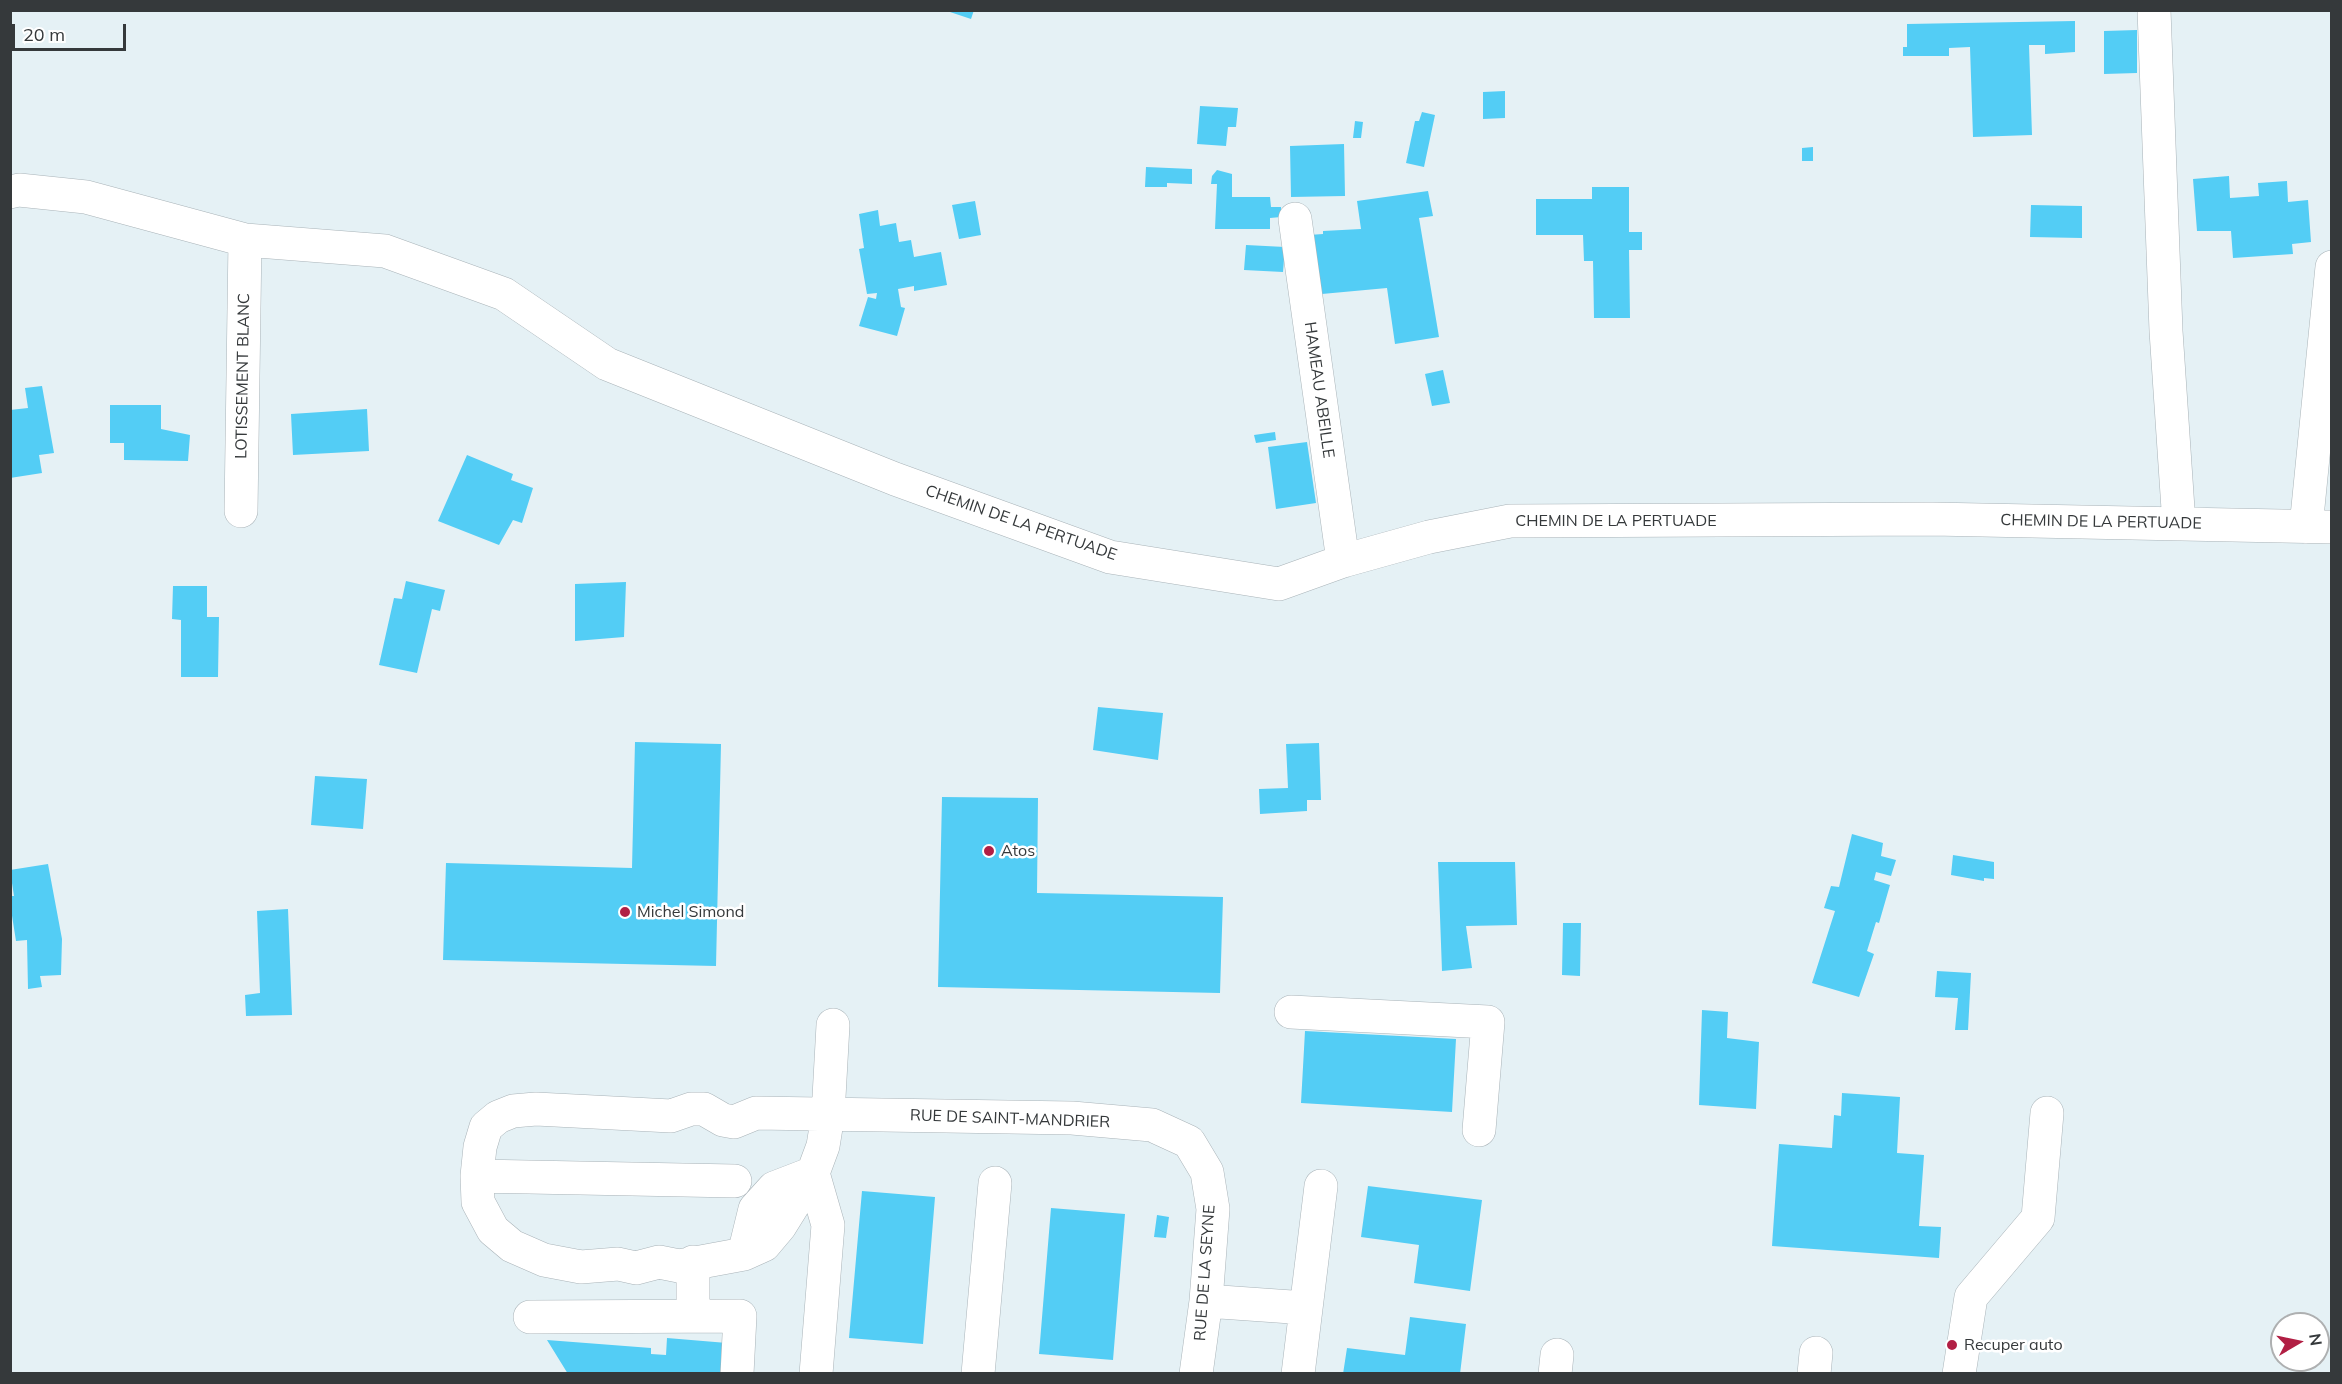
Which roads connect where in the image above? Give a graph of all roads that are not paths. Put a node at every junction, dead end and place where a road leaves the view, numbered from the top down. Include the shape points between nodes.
1 (2154, 10) edge
2 (10, 192) edge
3 (1295, 219) dead end
4 (245, 240) junction
5 (2331, 267) edge
6 (241, 511) dead end
7 (2179, 524) junction
8 (2319, 527) edge
9 (1343, 561) junction
10 (1291, 1012) dead end
11 (833, 1025) dead end
12 (2047, 1113) dead end
13 (828, 1115) junction
14 (1479, 1130) dead end
15 (1207, 1172) joint
16 (813, 1173) junction
17 (477, 1176) junction
18 (735, 1181) dead end
19 (995, 1183) dead end
20 (1321, 1186) dead end
21 (693, 1262) junction
22 (1206, 1301) junction
23 (1306, 1308) junction
24 (693, 1316) junction
25 (530, 1317) dead end
26 (737, 1374) edge
27 (816, 1374) edge
28 (978, 1374) edge
29 (1196, 1374) edge
30 (1298, 1374) edge
31 (1959, 1374) edge

1 - 7 street via 2166,331
2 - 4 street, CHEMIN DE LA PERTUADE via 86,197
3 - 9 street, HAMEAU ABEILLE
4 - 6 street, LOTISSEMENT BLANC
4 - 9 street, CHEMIN DE LA PERTUADE via 385,251 504,294 607,364 895,479 1110,557 1279,584
5 - 8 street
7 - 8 street, CHEMIN DE LA PERTUADE
7 - 9 street, CHEMIN DE LA PERTUADE via 1932,519 1510,521 1429,537
10 - 14 street via 1488,1022
11 - 13 street, RUE DE SAINT-MANDRIER
12 - 31 street via 2038,1218 1971,1298
13 - 15 street, RUE DE SAINT-MANDRIER via 1072,1118 1152,1125 1189,1142
13 - 16 street, RUE DE SAINT-MANDRIER
13 - 17 street, RUE DE SAINT-MANDRIER via 756,1113 734,1122 704,1109 671,1116 513,1111 486,1127
15 - 22 street, RUE DE LA SEYNE via 1213,1209
16 - 21 street, RUE DE SAINT-MANDRIER via 764,1245 744,1254
16 - 27 street via 828,1225
17 - 18 street
17 - 21 street, RUE DE SAINT-MANDRIER via 478,1202 492,1230 512,1246 544,1260 581,1267 618,1264 636,1268 659,1262 679,1266
19 - 28 street
20 - 23 street
21 - 24 street
22 - 23 street
22 - 29 street, RUE DE LA SEYNE
23 - 30 street
24 - 25 street
24 - 26 street via 740,1316

